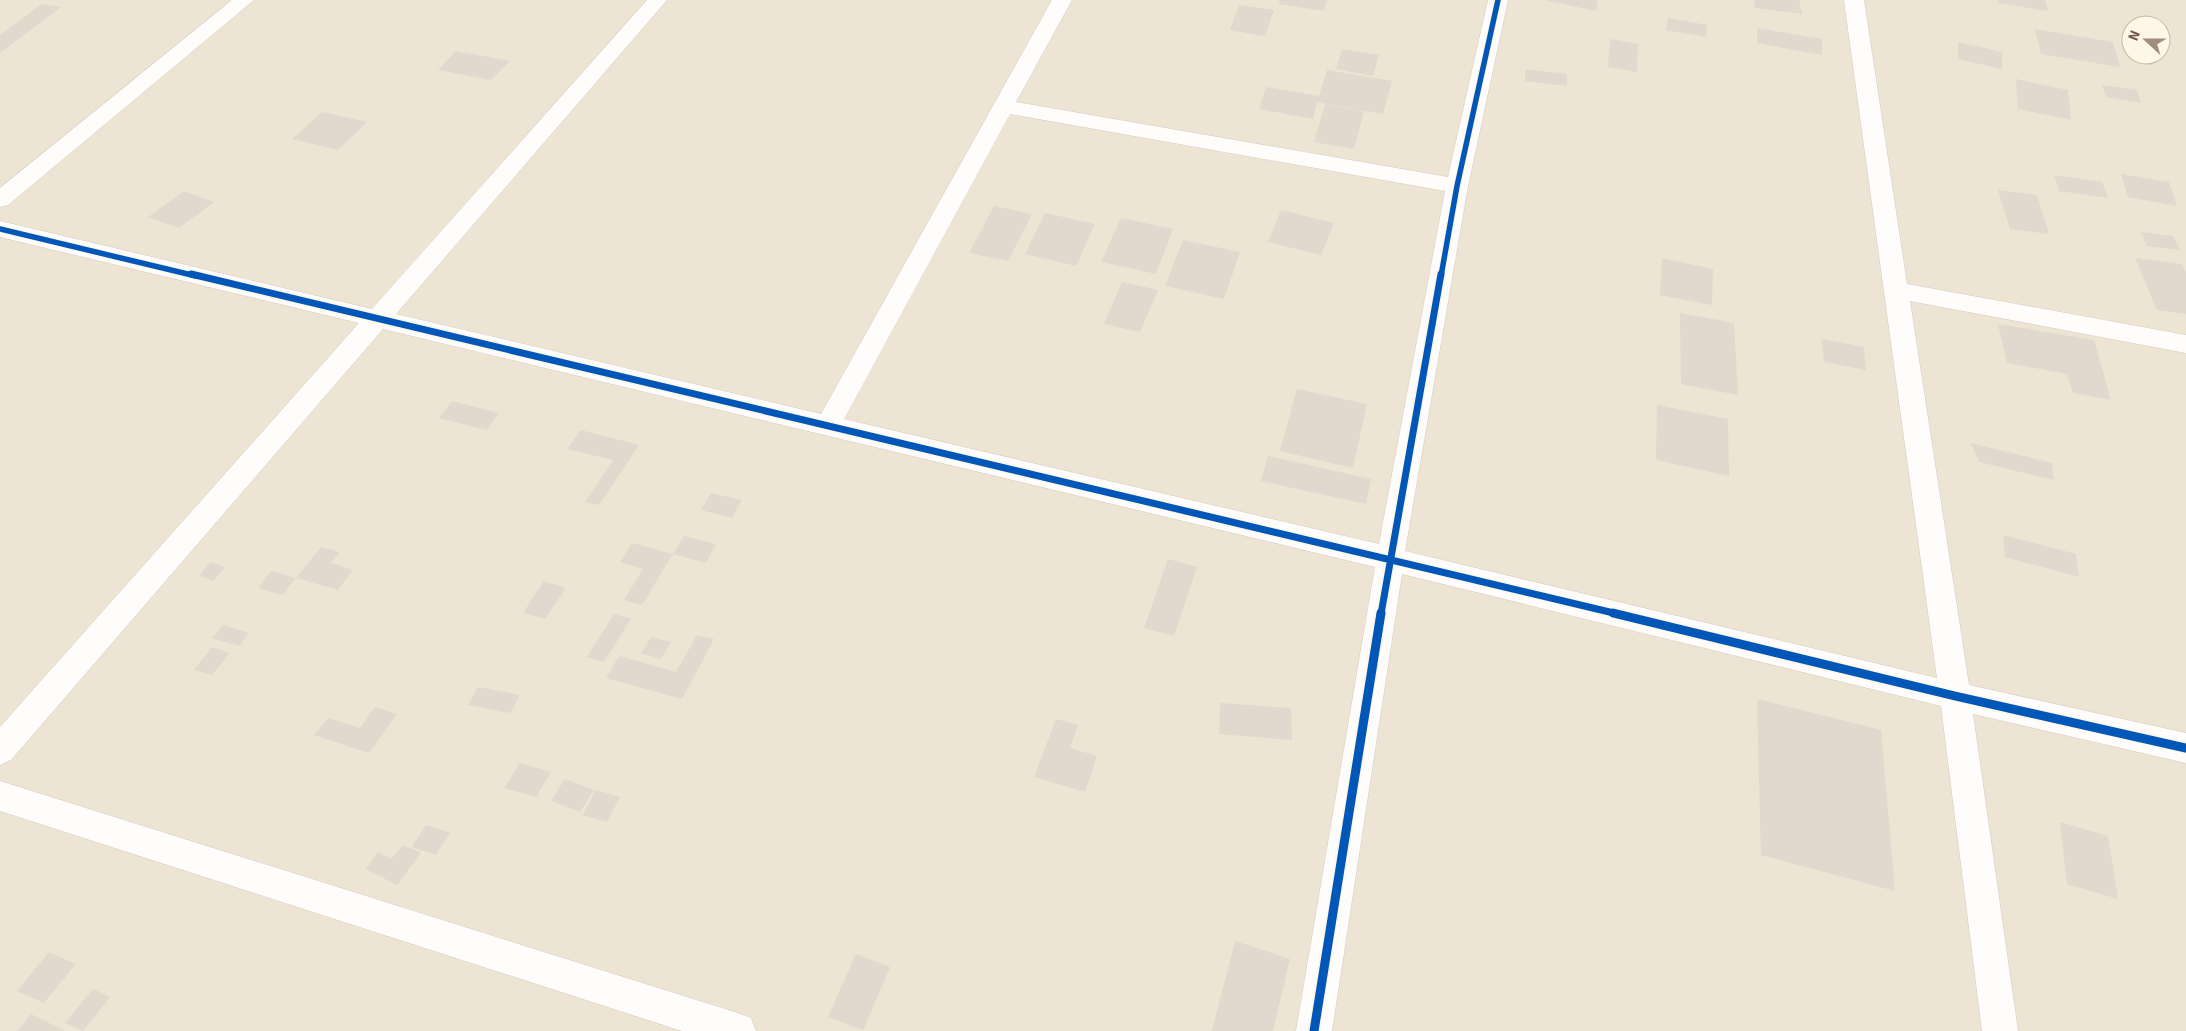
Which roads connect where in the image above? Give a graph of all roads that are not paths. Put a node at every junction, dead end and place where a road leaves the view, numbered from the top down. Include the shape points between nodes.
1 (244, 0) edge
2 (657, 0) edge
3 (1062, 0) edge
4 (1498, 0) edge
5 (1854, 0) edge
6 (1003, 106) junction
7 (1457, 186) junction
8 (0, 200) edge
9 (0, 229) edge
10 (1896, 290) junction
11 (378, 320) junction
12 (2186, 344) edge
13 (828, 427) junction
14 (1390, 559) junction
15 (1955, 696) junction
16 (2186, 748) edge
17 (0, 750) edge
18 (0, 796) edge
19 (738, 1031) edge
20 (1314, 1031) edge
21 (2000, 1031) edge

1 - 8 street
2 - 11 street
3 - 6 street
4 - 7 street
5 - 10 street
6 - 7 street
6 - 13 street
7 - 14 street
9 - 11 street
10 - 12 street
10 - 15 street
11 - 13 street
11 - 17 street
13 - 14 street
14 - 15 street
14 - 20 street
15 - 16 street
15 - 21 street
18 - 19 street

